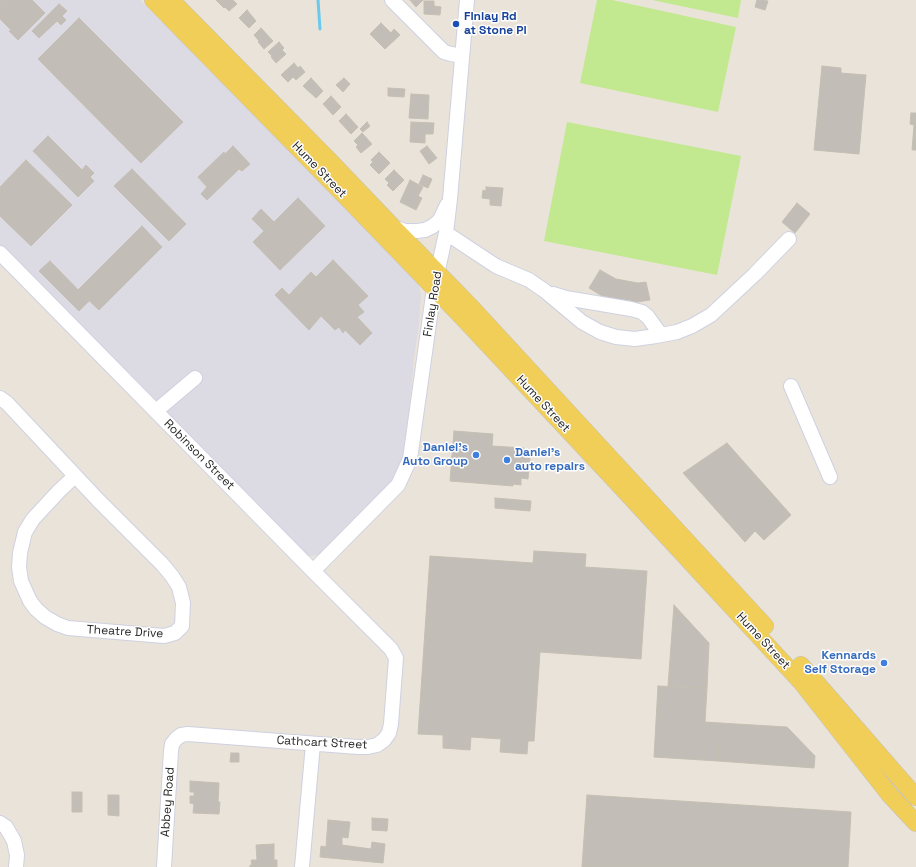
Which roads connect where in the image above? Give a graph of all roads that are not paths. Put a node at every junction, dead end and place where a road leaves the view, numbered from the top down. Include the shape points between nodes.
1 (153, 0) edge
2 (171, 0) edge
3 (392, 0) edge
4 (467, 0) edge
5 (462, 56) junction
6 (450, 199) junction
7 (393, 227) junction
8 (446, 233) junction
9 (789, 239) dead end
10 (0, 253) edge
11 (436, 280) junction
12 (547, 292) junction
13 (661, 335) junction
14 (194, 378) dead end
15 (791, 386) dead end
16 (0, 398) edge
17 (156, 411) junction
18 (75, 476) junction
19 (830, 477) dead end
20 (313, 571) junction
21 (396, 658) joint
22 (176, 739) joint
23 (313, 744) junction
24 (916, 797) edge
25 (0, 823) edge
26 (916, 823) edge
27 (16, 867) edge
28 (164, 867) edge
29 (302, 867) edge

1 - 11 main road, Hume Street via 349,200
2 - 7 main road, Hume Street
3 - 5 street via 444,52
4 - 5 street, Finlay Road
5 - 6 street, Finlay Road
6 - 7 street via 440,220 425,230 405,231
6 - 8 street, Finlay Road
7 - 11 main road, Hume Street
8 - 11 street, Finlay Road
8 - 12 street via 496,266 528,280
9 - 13 street via 711,315 677,332
10 - 17 street, Robinson Street
11 - 20 street, Finlay Road via 410,459 398,485
11 - 24 main road, Hume Street via 472,308 807,672
11 - 26 main road, Hume Street via 464,319 802,683 889,794
12 - 13 street via 642,312
12 - 13 street via 582,322 600,332 635,339
14 - 17 street
15 - 19 street
16 - 18 street, Theatre Drive
17 - 20 street, Robinson Street
18 - 18 street, Theatre Drive via 172,576 179,587 183,603 182,626 175,633 164,636 68,628 44,617 30,601 19,567 25,532 33,519
20 - 21 street, Robinson Street via 391,649
21 - 23 street, Cathcart Street via 391,724 384,740 368,747
22 - 23 street, Cathcart Street via 188,734
22 - 28 street, Abbey Road via 171,751
23 - 29 street
25 - 27 street via 6,827 14,841

